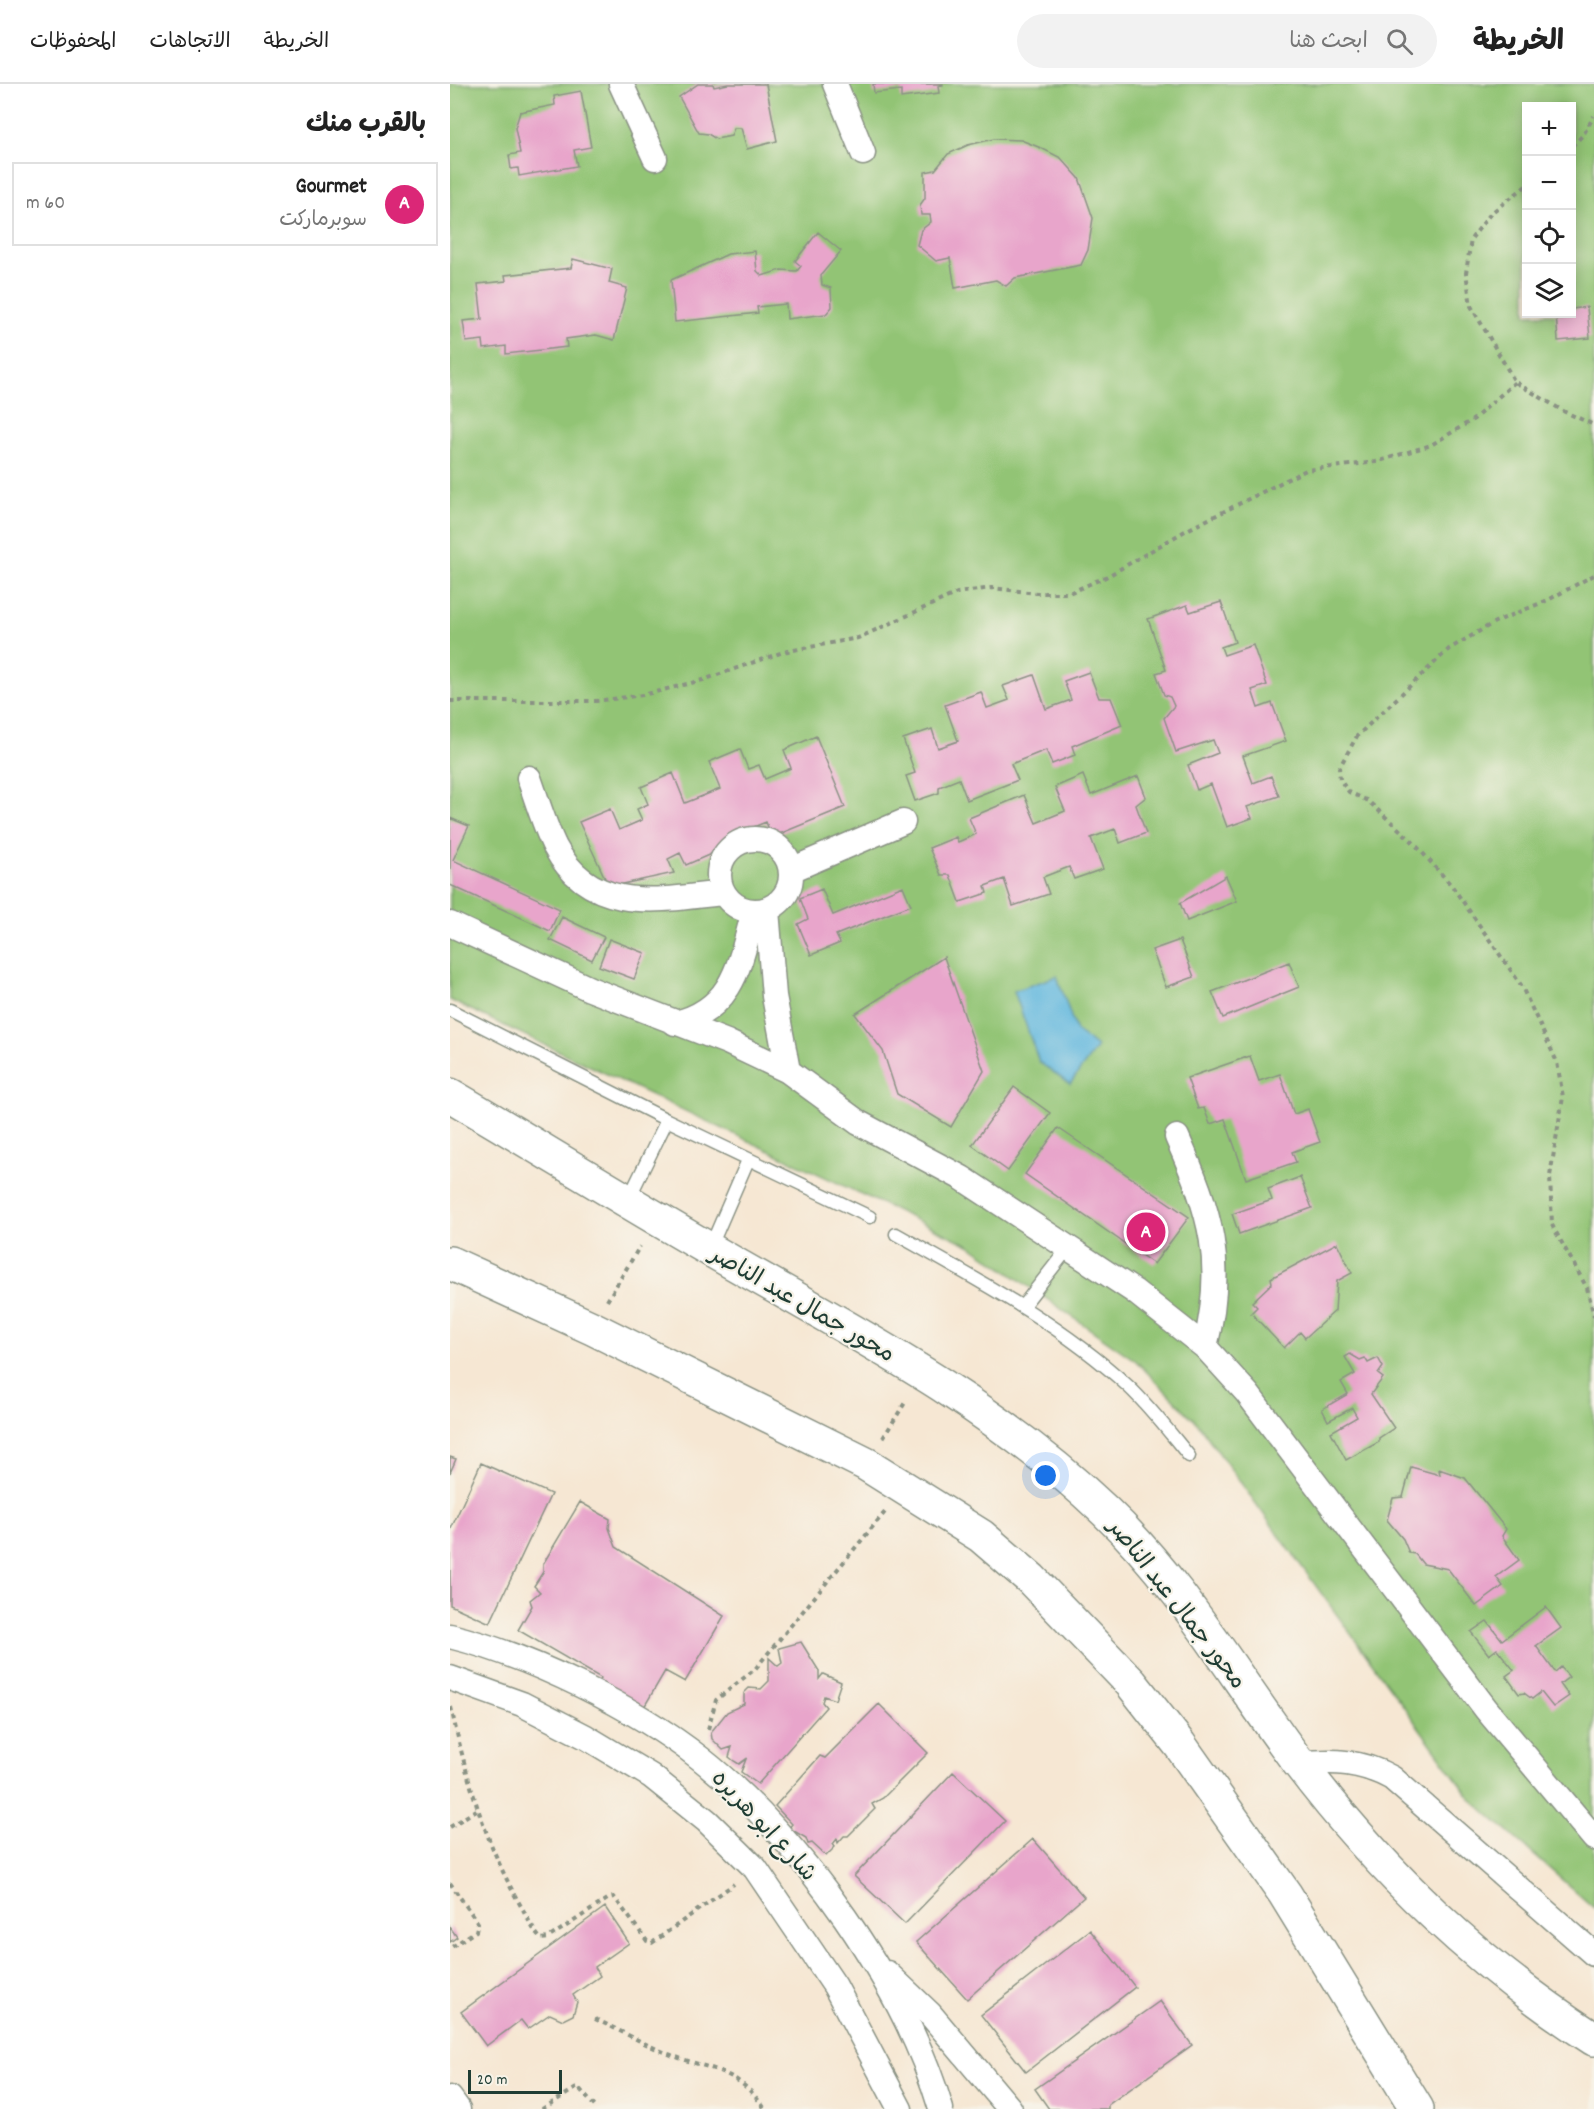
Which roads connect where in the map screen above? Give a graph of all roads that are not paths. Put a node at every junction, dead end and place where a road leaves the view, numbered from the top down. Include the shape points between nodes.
1 (621, 84) edge
2 (835, 84) edge
3 (863, 153) dead end
4 (655, 158) dead end
5 (529, 778) dead end
6 (903, 822) dead end
7 (791, 870) junction
8 (722, 892) junction
9 (760, 911) junction
10 (450, 924) edge
11 (450, 1010) edge
12 (675, 1023) junction
13 (788, 1071) junction
14 (450, 1095) edge
15 (667, 1120) junction
16 (1177, 1137) dead end
17 (748, 1160) junction
18 (628, 1200) junction
19 (870, 1217) dead end
20 (896, 1234) dead end
21 (1070, 1247) junction
22 (710, 1250) junction
23 (450, 1263) edge
24 (1022, 1307) junction
25 (1206, 1347) junction
26 (1189, 1456) dead end
27 (450, 1636) edge
28 (450, 1678) edge
29 (1300, 1764) junction
30 (1594, 1838) edge
31 (1594, 1954) edge
32 (875, 1961) junction
33 (1594, 2039) edge
34 (450, 2098) edge
35 (458, 2109) edge
36 (900, 2109) edge
37 (941, 2109) edge
38 (1010, 2109) edge
39 (1417, 2109) edge

1 - 4 street
2 - 3 street
5 - 8 street via 555,847 571,869 591,886 616,897 642,902
6 - 7 street
7 - 8 street via 784,853 770,842 752,839 734,844 722,858 718,875
7 - 9 street via 790,886 781,901
8 - 9 street via 735,906
9 - 12 street via 728,988 702,1014
9 - 13 street
10 - 12 street via 590,989
11 - 15 lane
12 - 13 street via 727,1041
13 - 21 street via 860,1123 962,1178
14 - 18 main road, محور جمال عبد الناصر
15 - 17 lane
15 - 18 lane
16 - 25 street via 1206,1207 1214,1239 1215,1294
17 - 19 lane
17 - 22 lane
18 - 22 main road, محور جمال عبد الناصر
20 - 24 lane
21 - 24 lane
21 - 25 street
22 - 29 main road, محور جمال عبد الناصر via 924,1373 1013,1432 1107,1513 1190,1611
23 - 39 main road via 592,1328 866,1464 981,1536 1031,1579 1131,1683 1180,1744 1285,1894
24 - 26 lane via 1129,1387
25 - 30 street via 1247,1393 1486,1709
27 - 32 street, شارع ابو هريره via 520,1658 577,1684 699,1758 736,1789 817,1879
28 - 36 street, شارع ابو هريره via 522,1704 586,1737 651,1776 707,1821 755,1868 835,1986
29 - 31 street via 1343,1761 1392,1778
29 - 33 main road, محور جمال عبد الناصر via 1400,1884 1470,1949
32 - 37 street, شارع ابو هريره via 929,2068
32 - 38 street via 930,2014
34 - 35 street

